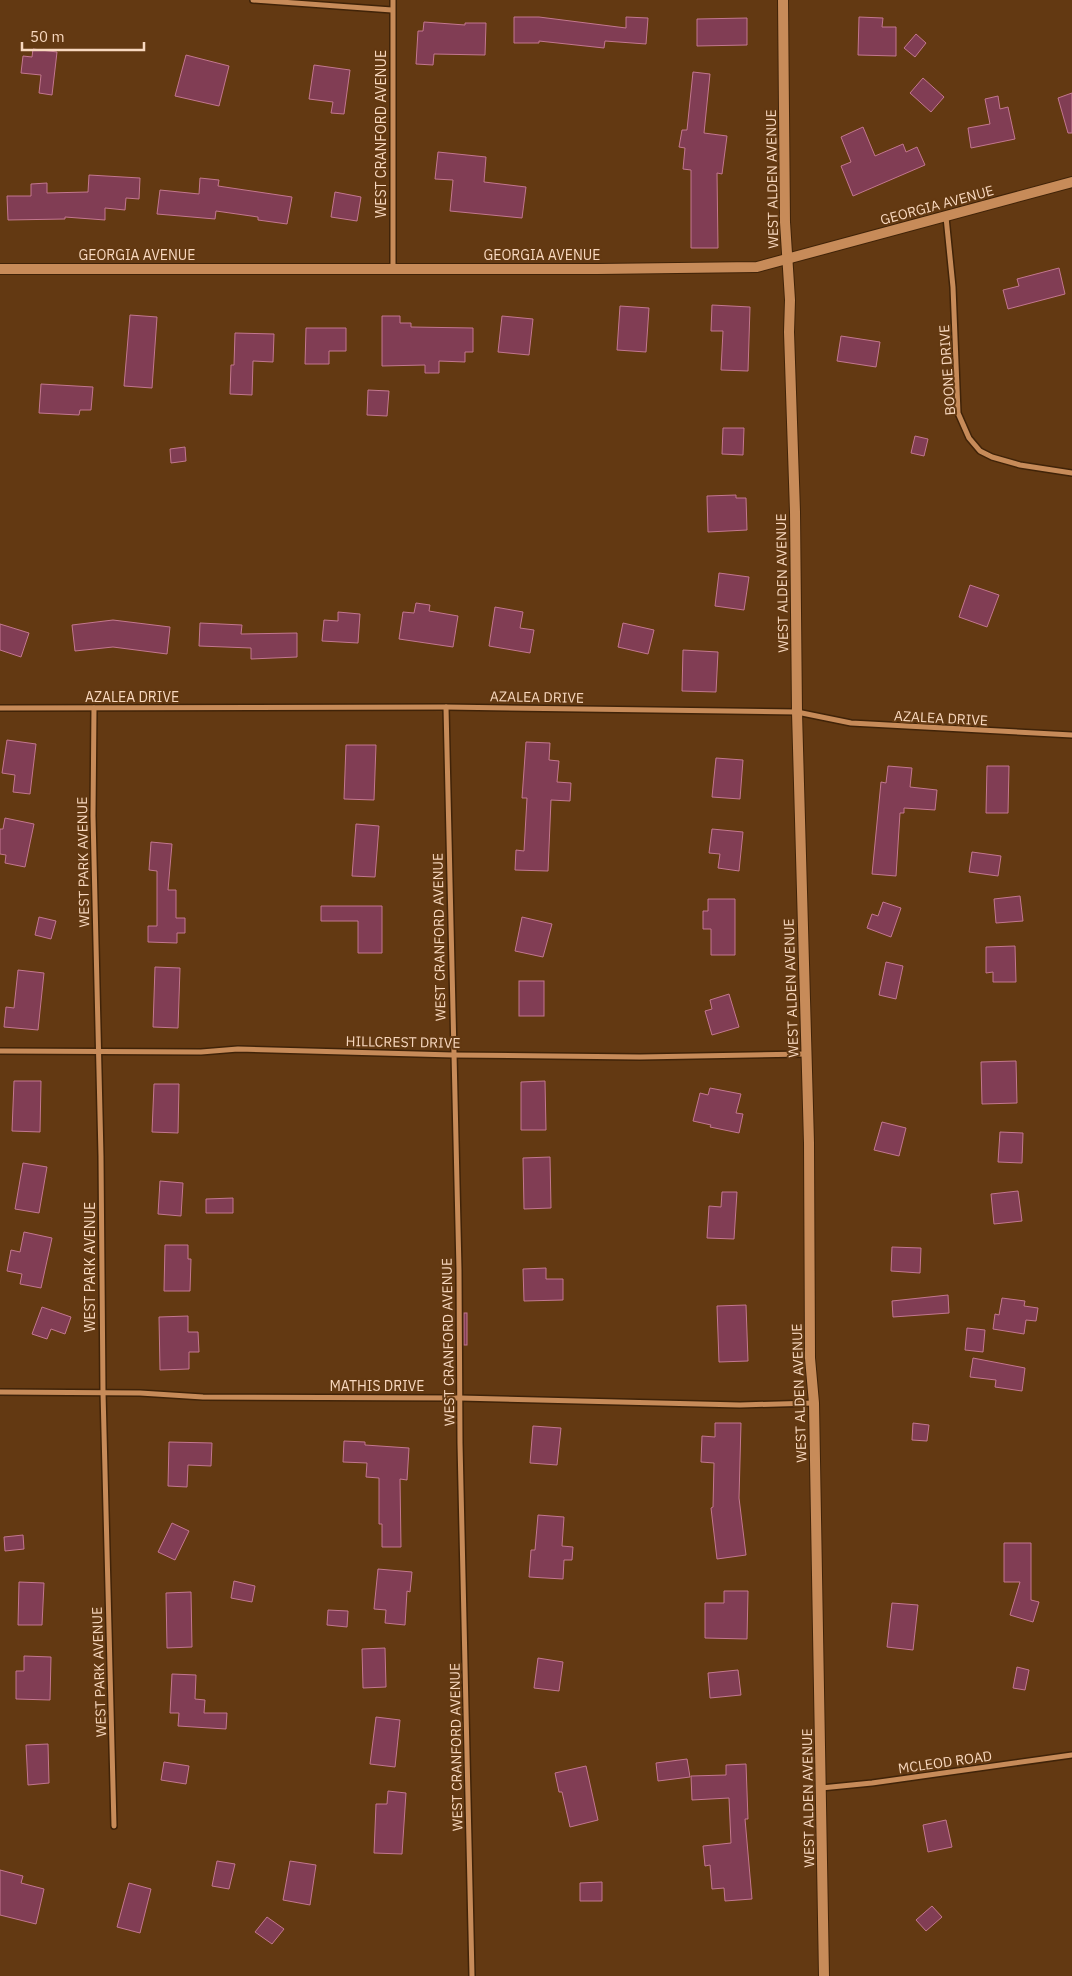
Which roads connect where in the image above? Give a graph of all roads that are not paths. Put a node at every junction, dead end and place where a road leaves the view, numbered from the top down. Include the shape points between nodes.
1 (253, 0) edge
2 (393, 0) edge
3 (783, 0) edge
4 (392, 10) junction
5 (1072, 182) edge
6 (946, 217) junction
7 (788, 260) junction
8 (0, 269) edge
9 (393, 269) junction
10 (1072, 473) edge
11 (446, 707) junction
12 (0, 708) edge
13 (94, 708) junction
14 (798, 712) junction
15 (1072, 735) edge
16 (0, 1051) edge
17 (99, 1051) junction
18 (806, 1054) junction
19 (453, 1055) junction
20 (0, 1392) edge
21 (103, 1392) junction
22 (460, 1398) junction
23 (814, 1403) junction
24 (1072, 1755) edge
25 (821, 1788) junction
26 (114, 1826) dead end
27 (472, 1976) edge
28 (824, 1976) edge

1 - 4 street
2 - 4 street, WEST CRANFORD AVENUE
3 - 7 street, WEST ALDEN AVENUE
4 - 9 street, WEST CRANFORD AVENUE
5 - 6 street, GEORGIA AVENUE
6 - 7 street, GEORGIA AVENUE
6 - 10 street, BOONE DRIVE via 953,287 958,413 964,428 980,451 992,457
7 - 9 street, GEORGIA AVENUE via 757,267
7 - 14 street, WEST ALDEN AVENUE
8 - 9 street, GEORGIA AVENUE
11 - 13 street, AZALEA DRIVE
11 - 14 street, AZALEA DRIVE
11 - 19 street, WEST CRANFORD AVENUE
12 - 13 street, AZALEA DRIVE
13 - 17 street, WEST PARK AVENUE via 93,816
14 - 15 street, AZALEA DRIVE via 851,723
14 - 18 street, WEST ALDEN AVENUE
16 - 17 street, HILLCREST DRIVE
17 - 19 street, HILLCREST DRIVE via 238,1049
17 - 21 street, WEST PARK AVENUE
18 - 19 street, HILLCREST DRIVE via 640,1057
18 - 23 street, WEST ALDEN AVENUE via 810,1358
19 - 22 street, WEST CRANFORD AVENUE
20 - 21 street, MATHIS DRIVE
21 - 22 street, MATHIS DRIVE via 203,1397
21 - 26 street, WEST PARK AVENUE
22 - 23 street, MATHIS DRIVE via 740,1405
22 - 27 street, WEST CRANFORD AVENUE
23 - 25 street, WEST ALDEN AVENUE
24 - 25 street, MCLEOD ROAD
25 - 28 street, WEST ALDEN AVENUE

